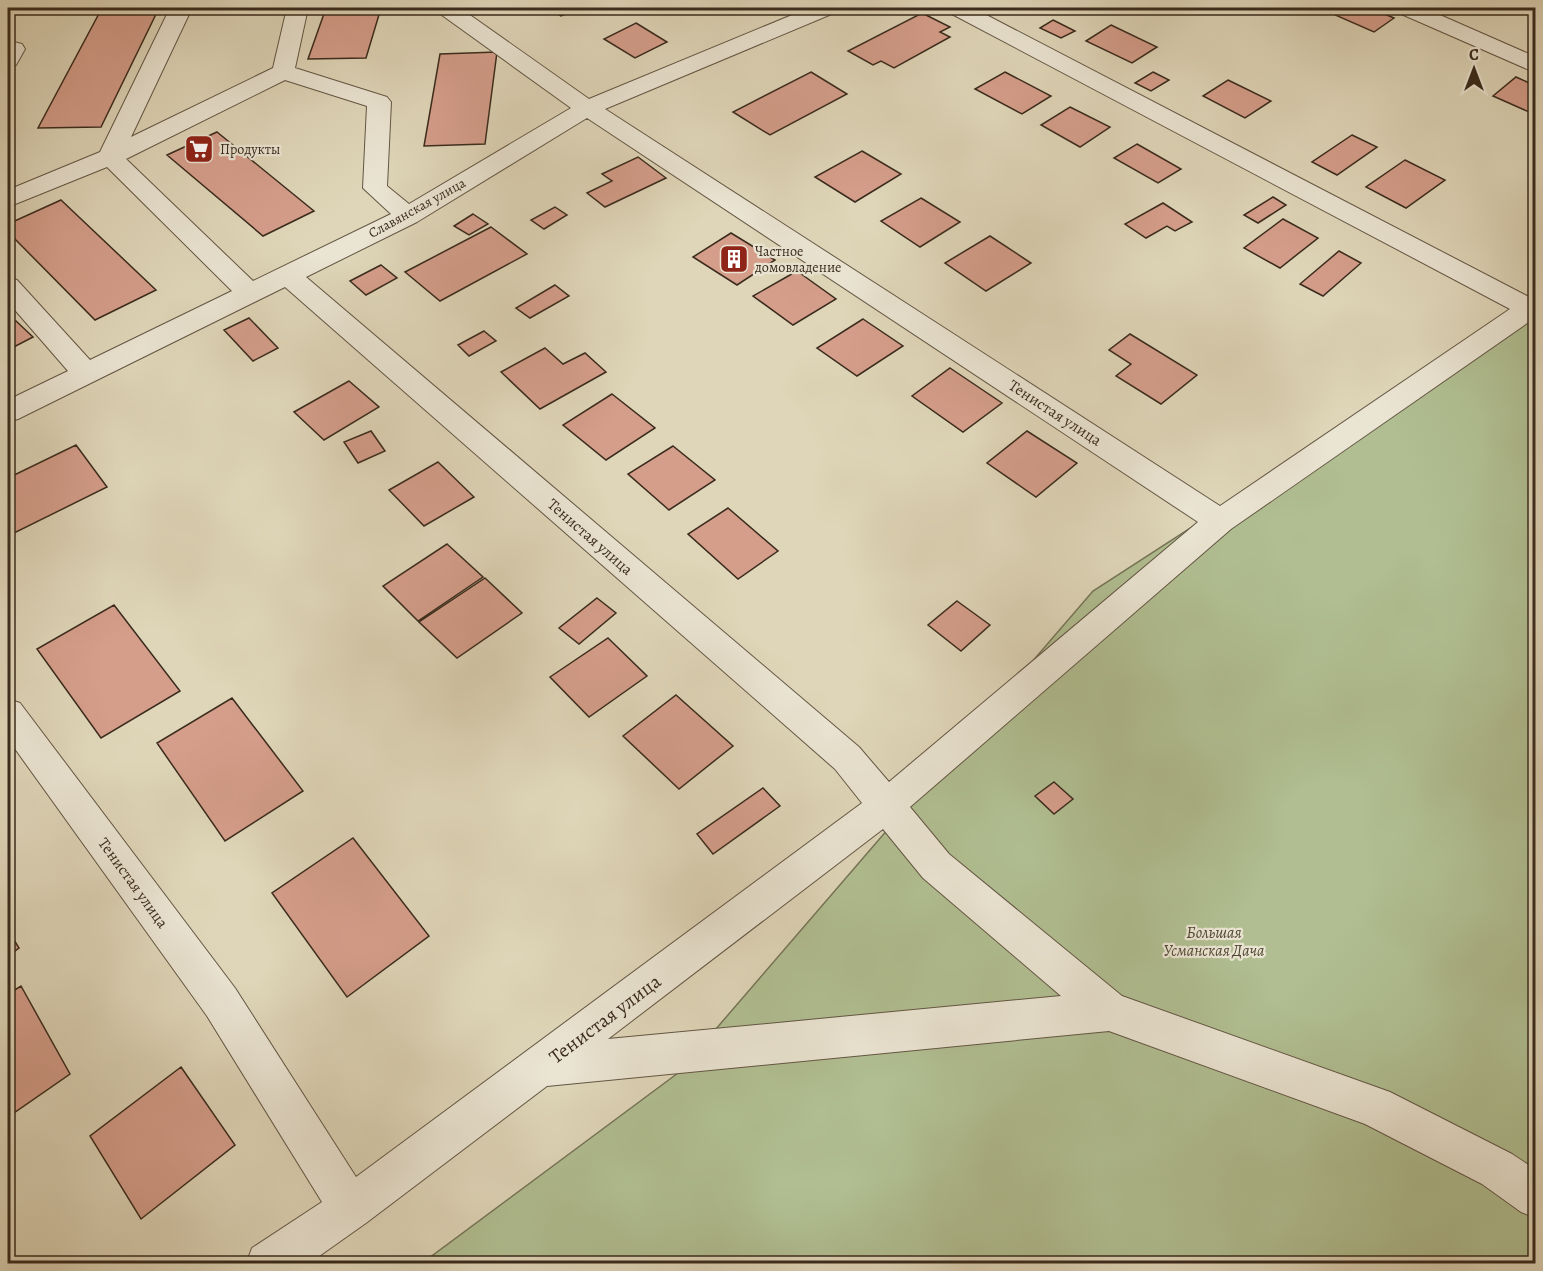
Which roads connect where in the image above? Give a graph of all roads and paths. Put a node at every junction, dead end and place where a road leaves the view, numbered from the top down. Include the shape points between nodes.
1 (181, 8) edge
2 (298, 8) edge
3 (447, 8) edge
4 (826, 8) edge
5 (958, 8) edge
6 (1407, 8) edge
7 (1536, 66) edge
8 (283, 72) junction
9 (587, 108) junction
10 (110, 157) junction
11 (8, 199) edge
12 (408, 216) junction
13 (287, 275) junction
14 (8, 286) edge
15 (251, 294) junction
16 (1533, 306) edge
17 (86, 374) junction
18 (8, 412) edge
19 (1221, 521) junction
20 (8, 713) edge
21 (886, 806) junction
22 (1108, 1011) junction
23 (541, 1066) junction
24 (1536, 1197) edge
25 (351, 1208) junction
26 (268, 1263) edge

1 - 10 street
2 - 8 street
3 - 9 street, Тенистая улица
4 - 9 street, Славянская улица
5 - 16 street, Тенистая улица
6 - 7 street
8 - 10 street
8 - 12 street via 379,102 375,188
9 - 12 street, Славянская улица
9 - 19 street, Тенистая улица
10 - 11 street
10 - 15 street
12 - 13 street, Славянская улица
13 - 15 street, Славянская улица
13 - 21 street, Тенистая улица via 847,758
14 - 17 street
15 - 17 street, Славянская улица
16 - 19 street, Тенистая улица
17 - 18 street, Славянская улица
19 - 21 street, Тенистая улица
20 - 25 street, Тенистая улица via 221,1002
21 - 22 street via 936,866
21 - 23 street, Тенистая улица
22 - 23 street
22 - 24 street via 1375,1107 1497,1169
23 - 25 street, Тенистая улица
25 - 26 street, Тенистая улица

